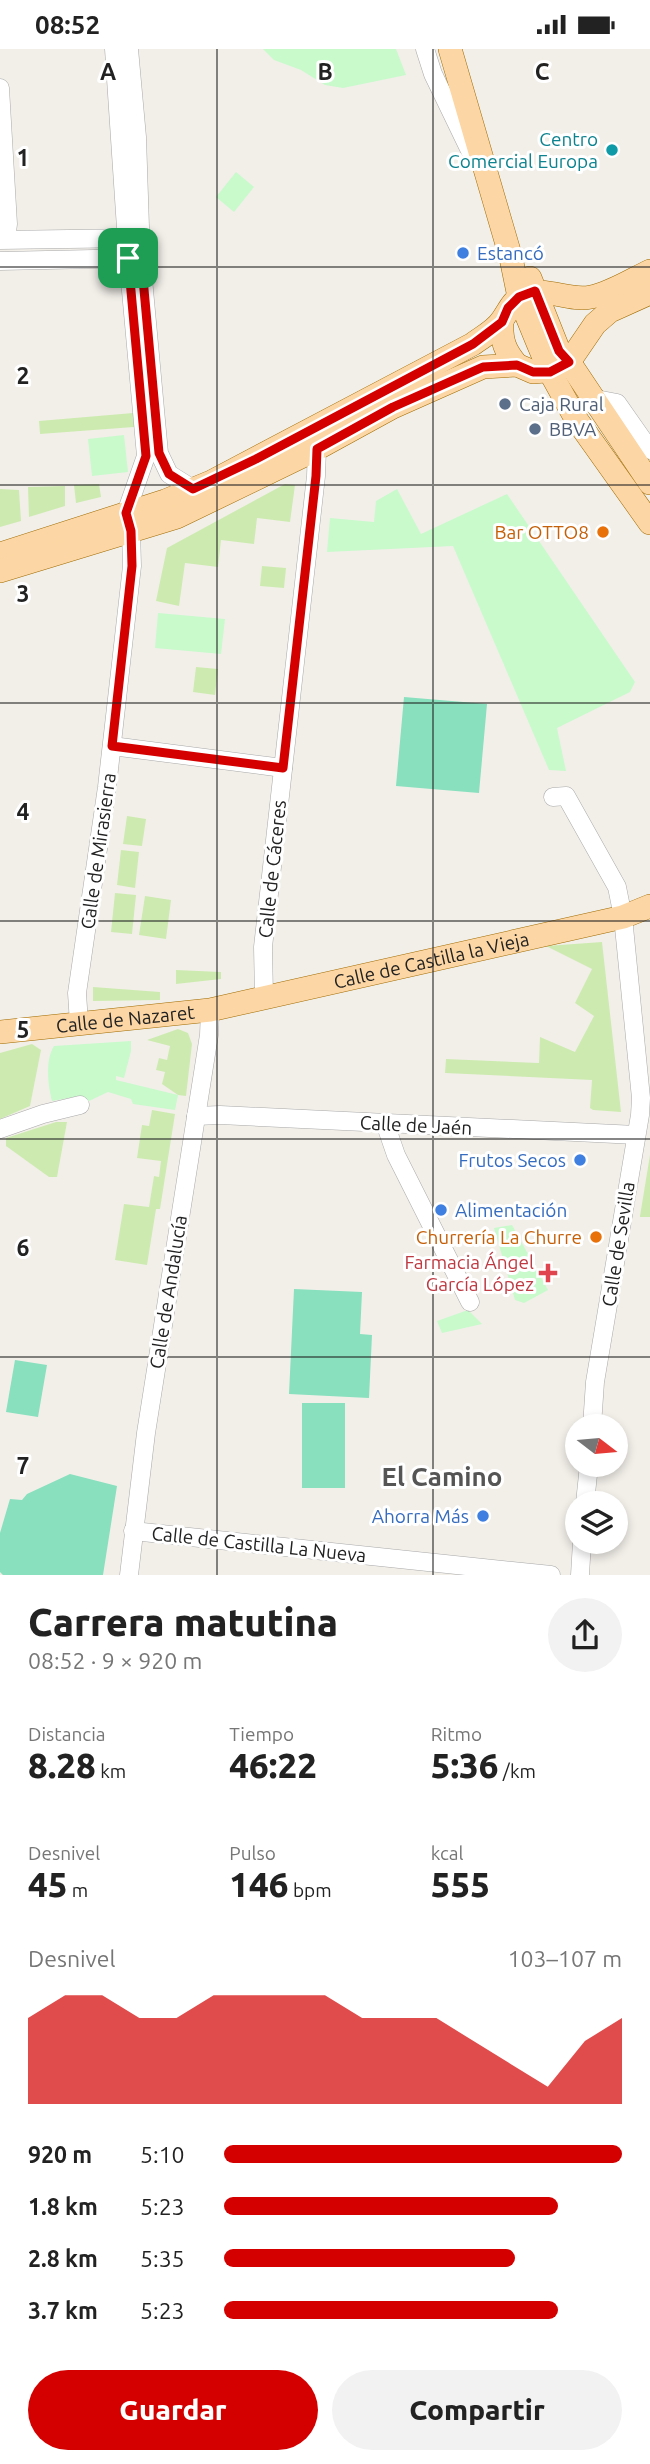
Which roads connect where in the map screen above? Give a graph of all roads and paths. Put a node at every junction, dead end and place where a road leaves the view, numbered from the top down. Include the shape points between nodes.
1 (114, 49) edge
2 (129, 49) edge
3 (425, 49) edge
4 (450, 49) edge
5 (466, 49) edge
6 (0, 88) edge
7 (493, 200) junction
8 (134, 238) junction
9 (3, 239) edge
10 (135, 258) junction
11 (0, 261) edge
12 (650, 271) edge
13 (650, 293) edge
14 (527, 294) junction
15 (561, 296) junction
16 (502, 322) junction
17 (567, 359) junction
18 (517, 365) junction
19 (592, 398) junction
20 (317, 449) junction
21 (650, 450) edge
22 (650, 483) edge
23 (187, 485) junction
24 (135, 491) junction
25 (129, 522) junction
26 (650, 523) edge
27 (0, 554) edge
28 (0, 571) edge
29 (112, 746) junction
30 (283, 768) junction
31 (553, 797) dead end
32 (650, 907) edge
33 (623, 917) junction
34 (264, 997) junction
35 (210, 1010) junction
36 (79, 1023) junction
37 (0, 1032) edge
38 (80, 1105) dead end
39 (196, 1115) junction
40 (385, 1123) junction
41 (0, 1129) edge
42 (636, 1135) junction
43 (470, 1302) dead end
44 (593, 1414) edge
45 (133, 1531) junction
46 (581, 1554) edge
47 (129, 1575) edge
48 (551, 1575) edge
49 (580, 1575) edge

1 - 8 street
2 - 8 street via 137,137
3 - 7 street
4 - 7 main road
5 - 14 main road
6 - 9 street via 8,224
7 - 14 main road
8 - 9 street
8 - 10 street
10 - 11 street
10 - 23 street via 159,453 169,474
10 - 24 street via 146,456
12 - 15 main road via 590,297
13 - 17 main road via 610,311
14 - 15 main road via 548,291
14 - 16 main road via 508,308
14 - 17 main road
15 - 17 main road via 575,308 582,326
16 - 18 main road via 506,353
16 - 23 main road via 473,344 256,459
17 - 18 main road via 533,372
17 - 19 main road
17 - 26 main road via 576,418
18 - 20 main road via 483,367 393,407
19 - 21 street via 617,403
19 - 22 main road
20 - 25 main road via 177,517
20 - 30 street, Calle de Cáceres
23 - 24 street via 164,480
23 - 25 main road
24 - 25 street
25 - 27 main road
25 - 28 main road
25 - 29 street, Calle de Mirasierra via 132,566
29 - 30 street
29 - 36 street, Calle de Mirasierra via 77,993
30 - 34 street, Calle de Cáceres via 263,947
31 - 33 street, Calle de Sevilla via 566,796 576,813 617,887
32 - 33 main road, Calle de Castilla la Vieja
33 - 34 main road, Calle de Castilla la Vieja
33 - 42 street, Calle de Sevilla via 641,1098
34 - 35 main road, Calle de Castilla la Vieja
35 - 36 main road, Calle de Nazaret
35 - 39 street, Calle de Andalucía
36 - 37 main road, Calle de Nazaret
38 - 41 street
39 - 40 street, Calle de Jaén
39 - 45 street, Calle de Andalucía
40 - 42 street, Calle de Jaén
40 - 43 street
42 - 44 street, Calle de Sevilla
45 - 47 street, Calle de Andalucía
45 - 48 street, Calle de Castilla La Nueva
46 - 49 street

